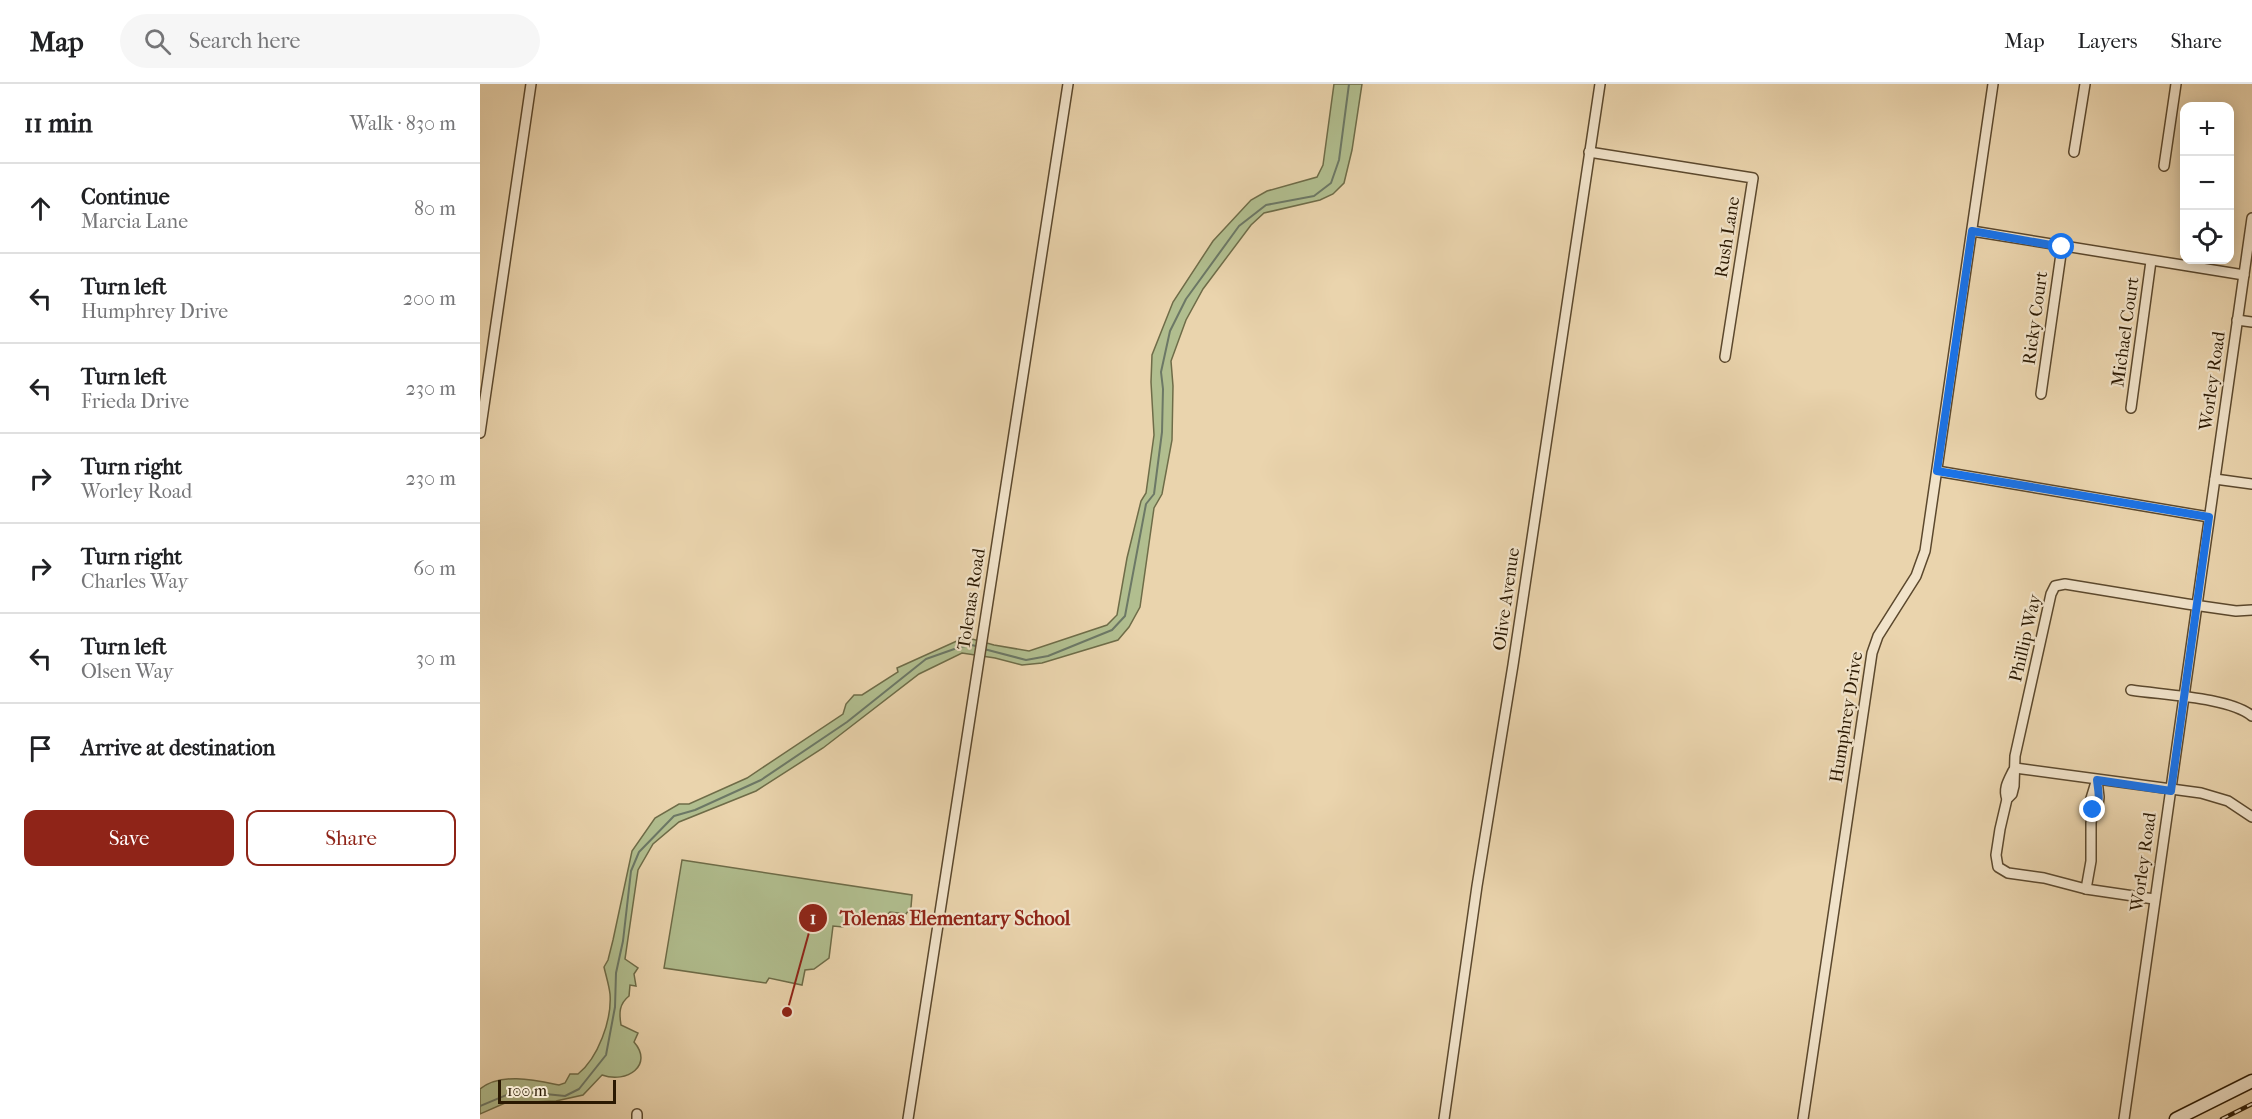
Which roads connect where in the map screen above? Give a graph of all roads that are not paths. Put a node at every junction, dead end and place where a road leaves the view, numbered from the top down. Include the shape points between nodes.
1 (531, 84) edge
2 (1068, 84) edge
3 (1600, 84) edge
4 (1993, 84) edge
5 (2085, 84) edge
6 (2176, 84) edge
7 (1589, 152) junction
8 (2074, 152) dead end
9 (2164, 166) dead end
10 (2252, 218) edge
11 (1972, 231) junction
12 (2062, 247) junction
13 (2151, 261) junction
14 (2244, 276) junction
15 (2237, 320) junction
16 (2252, 322) edge
17 (1725, 357) dead end
18 (2041, 394) dead end
19 (2131, 408) dead end
20 (480, 433) edge
21 (1937, 471) junction
22 (2215, 479) junction
23 (2252, 484) edge
24 (2209, 517) junction
25 (2197, 605) junction
26 (2252, 610) edge
27 (2131, 690) dead end
28 (2184, 698) junction
29 (2252, 716) edge
30 (2014, 768) junction
31 (2097, 780) junction
32 (2171, 791) junction
33 (2252, 817) edge
34 (2086, 889) junction
35 (2154, 899) junction
36 (2252, 1081) edge
37 (908, 1119) edge
38 (1444, 1119) edge
39 (1803, 1119) edge
40 (2124, 1119) edge
41 (2176, 1119) edge

1 - 20 street
2 - 37 street, Tolenas Road
3 - 7 street, Olive Avenue
4 - 11 street, Humphrey Drive
5 - 8 street
6 - 9 street
7 - 17 street, Rush Lane via 1753,178
7 - 38 street, Olive Avenue
10 - 14 street, Worley Road
11 - 12 street
11 - 21 street, Humphrey Drive
12 - 13 street
12 - 18 street, Ricky Court
13 - 14 street
13 - 19 street, Michael Court
14 - 15 street, Worley Road
15 - 16 street
15 - 22 street, Worley Road
21 - 24 street
21 - 39 street, Humphrey Drive via 1919,568 1872,653
22 - 23 street
22 - 24 street, Worley Road
24 - 25 street, Worley Road
25 - 26 street
25 - 28 street, Worley Road
25 - 30 street, Phillip Way via 2065,584 2055,586 2050,594
27 - 28 street
28 - 29 street via 2232,705
28 - 32 street, Worley Road
30 - 31 street
30 - 34 street, Phillip Way via 2012,794 2007,799 1996,855 1998,867 2008,873
31 - 32 street
31 - 34 street via 2099,797 2093,810
32 - 33 street via 2201,793 2228,801
32 - 35 street, Worley Road
34 - 35 street, Phillip Way
35 - 40 street, Worley Road
36 - 41 main road

